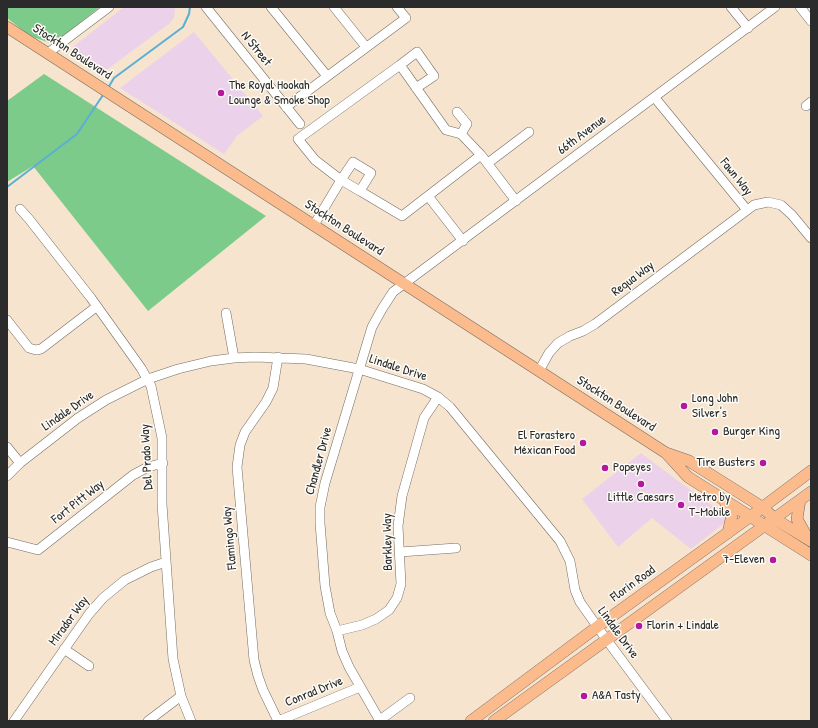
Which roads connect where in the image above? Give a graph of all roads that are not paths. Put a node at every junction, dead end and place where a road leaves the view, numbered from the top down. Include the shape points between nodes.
1 (109, 7) edge
2 (206, 7) edge
3 (270, 7) edge
4 (334, 7) edge
5 (397, 7) edge
6 (731, 7) edge
7 (775, 7) edge
8 (800, 7) edge
9 (811, 22) edge
10 (7, 27) edge
11 (748, 28) junction
12 (366, 47) junction
13 (48, 53) junction
14 (400, 65) junction
15 (327, 76) junction
16 (416, 88) junction
17 (655, 98) junction
18 (286, 107) junction
19 (457, 112) dead end
20 (300, 124) dead end
21 (529, 132) dead end
22 (461, 134) junction
23 (481, 154) junction
24 (488, 163) junction
25 (341, 180) junction
26 (360, 191) junction
27 (428, 196) junction
28 (516, 201) junction
29 (20, 209) dead end
30 (746, 210) junction
31 (314, 225) junction
32 (811, 238) edge
33 (463, 241) junction
34 (404, 284) junction
35 (96, 307) junction
36 (226, 313) dead end
37 (7, 320) edge
38 (278, 357) junction
39 (234, 358) junction
40 (359, 370) junction
41 (539, 371) junction
42 (148, 379) junction
43 (438, 398) junction
44 (7, 447) edge
45 (666, 453) junction
46 (20, 463) junction
47 (163, 463) junction
48 (811, 471) edge
49 (7, 476) edge
50 (811, 492) edge
51 (724, 500) junction
52 (800, 500) junction
53 (762, 507) junction
54 (751, 516) junction
55 (775, 519) junction
56 (765, 526) junction
57 (728, 533) junction
58 (810, 540) edge
59 (7, 542) edge
60 (456, 548) dead end
61 (400, 552) junction
62 (811, 555) edge
63 (166, 562) junction
64 (598, 627) junction
65 (337, 631) junction
66 (606, 639) junction
67 (64, 649) junction
68 (89, 666) dead end
69 (360, 687) junction
70 (181, 696) junction
71 (410, 698) dead end
72 (14, 721) edge
73 (148, 721) edge
74 (191, 721) edge
75 (278, 721) edge
76 (380, 721) edge
77 (471, 721) edge
78 (494, 721) edge
79 (667, 721) edge

1 - 13 street
2 - 18 street, N Street
3 - 15 street
4 - 12 street
5 - 12 street via 406,18
6 - 11 street
7 - 11 street, 66th Avenue
8 - 9 street
10 - 13 main road, Stockton Boulevard
11 - 17 street, 66th Avenue
12 - 15 street
13 - 31 main road, Stockton Boulevard
14 - 16 street
14 - 16 street via 417,52 434,76
14 - 25 street via 298,139 314,160
15 - 18 street
16 - 22 street via 446,130
17 - 28 street, 66th Avenue
17 - 30 street, Fawn Way
18 - 20 street, N Street
19 - 22 street via 467,124
21 - 24 street
22 - 23 street
23 - 24 street
23 - 27 street
24 - 28 street
25 - 26 street
25 - 26 street via 353,162 371,173
25 - 31 street
26 - 27 street via 402,216
27 - 33 street
28 - 33 street, 66th Avenue
29 - 35 street, Del Prado Way
30 - 32 street, Fawn Way via 760,203 775,203 792,214
30 - 41 street, Requa Way via 595,324 558,343
31 - 34 main road, Stockton Boulevard
33 - 34 street, 66th Avenue
34 - 40 street, Chandler Drive via 393,292 375,321
34 - 41 main road, Stockton Boulevard
35 - 37 street via 41,349 36,350 28,348
35 - 42 street, Del Prado Way
36 - 39 street
38 - 39 street, Lindale Drive
38 - 40 street, Lindale Drive via 317,360
38 - 75 street, Flamingo Way via 272,388 266,402 245,432 237,467 254,660 263,690
39 - 42 street, Lindale Drive via 189,366
40 - 43 street, Lindale Drive via 422,389
40 - 65 street, Chandler Drive via 320,507 325,586 330,613
41 - 45 main road, Stockton Boulevard
42 - 46 street, Lindale Drive via 87,412
42 - 47 street, Del Prado Way via 159,421
43 - 61 street, Barkley Way via 424,418 402,496 398,526
43 - 64 street, Lindale Drive via 450,407 560,541 570,561 577,596
44 - 46 street
45 - 51 main road, Stockton Boulevard via 688,477
45 - 53 main road, Stockton Boulevard via 689,461
46 - 49 street, Lindale Drive
47 - 59 street, Fort Pitt Way via 133,475 38,550
47 - 63 street, Del Prado Way via 162,504
48 - 53 main road, Florin Road
50 - 52 main road
51 - 54 main road, Stockton Boulevard
51 - 57 main road via 732,515
52 - 55 main road
52 - 58 main road via 797,519
53 - 54 main road, Florin Road
53 - 55 main road, Stockton Boulevard
54 - 56 main road, Stockton Boulevard
54 - 57 main road, Florin Road
55 - 56 main road
55 - 58 main road, Stockton Boulevard
56 - 62 main road, Stockton Boulevard
56 - 66 main road
57 - 64 main road, Florin Road
60 - 61 street
61 - 65 street, Barkley Way via 401,584 394,604 369,622
63 - 67 street, Mirador Way via 138,573 114,588 89,614
63 - 70 street, Del Prado Way via 174,659
64 - 66 street, Lindale Drive
64 - 77 main road, Florin Road
65 - 69 street, Chandler Drive via 342,651
66 - 78 main road
66 - 79 street, Lindale Drive
67 - 68 street
67 - 72 street, Mirador Way
69 - 75 street, Conrad Drive
69 - 76 street, Chandler Drive
70 - 73 street
70 - 74 street, Del Prado Way
71 - 76 street

